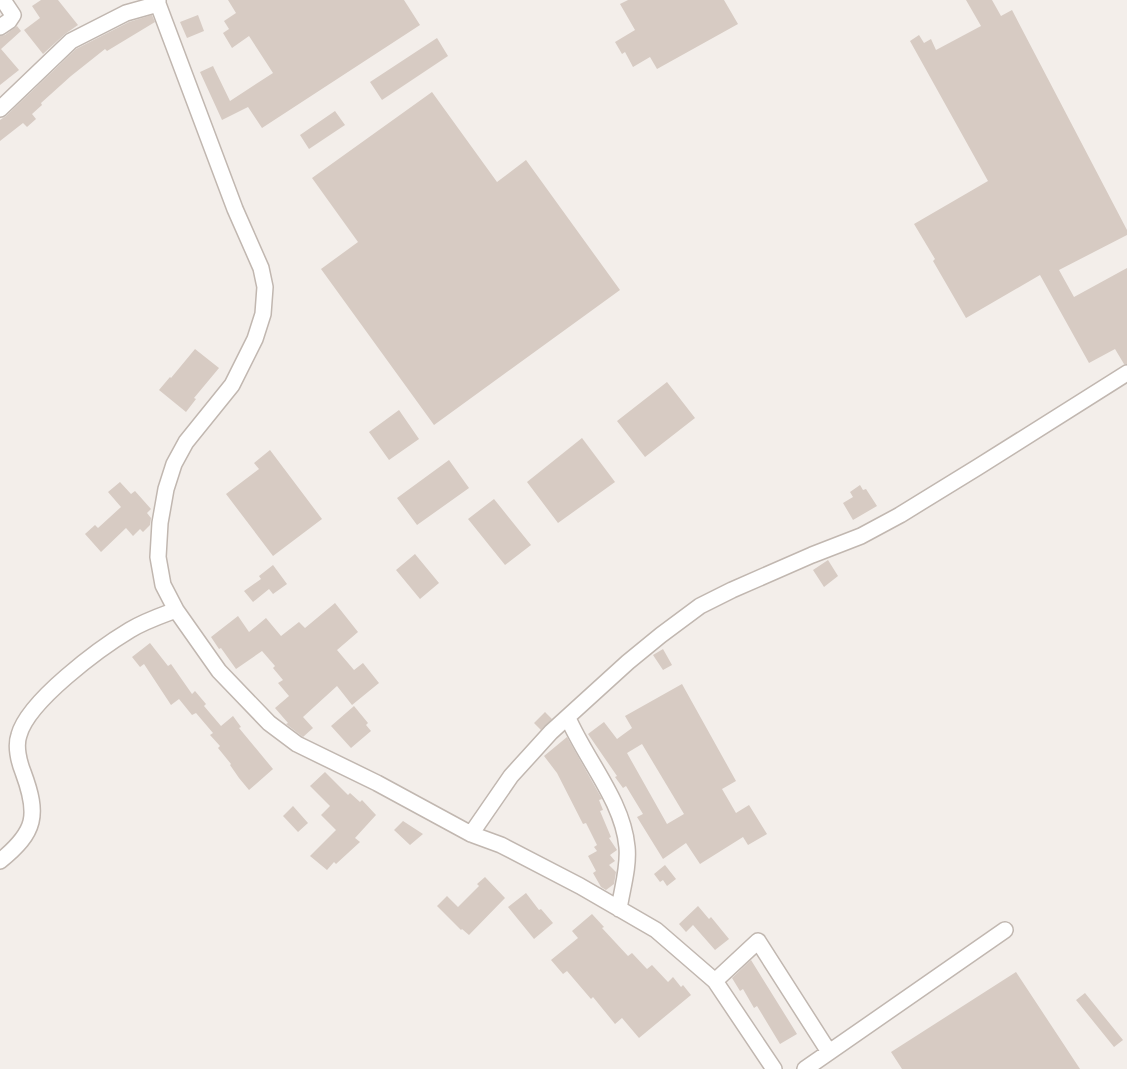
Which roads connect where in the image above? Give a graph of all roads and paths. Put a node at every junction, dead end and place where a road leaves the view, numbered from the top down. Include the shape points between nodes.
1 (3, 0) edge
2 (158, 2) edge
3 (0, 27) edge
4 (0, 109) edge
5 (1127, 373) edge
6 (176, 610) junction
7 (568, 718) junction
8 (470, 834) junction
9 (0, 861) edge
10 (619, 909) junction
11 (1005, 930) dead end
12 (715, 981) junction
13 (829, 1052) junction
14 (774, 1069) edge
15 (805, 1069) edge

1 - 3 street via 13,14
2 - 4 street via 126,13 71,41
2 - 6 street via 235,208 261,268 265,286 263,314 232,385 186,442 166,489 158,557 163,585
5 - 7 street via 900,515 861,536 700,606 628,662
6 - 8 street via 219,671 270,723 297,744
6 - 9 street via 130,630 96,654 45,696 26,718 18,736 19,762 32,800 32,817 29,831 20,844
7 - 8 street via 511,776
7 - 10 street via 612,796 623,828 628,848
8 - 10 street via 501,845
10 - 12 street via 656,930
11 - 13 street
12 - 13 street via 758,941
12 - 14 street
13 - 15 street

